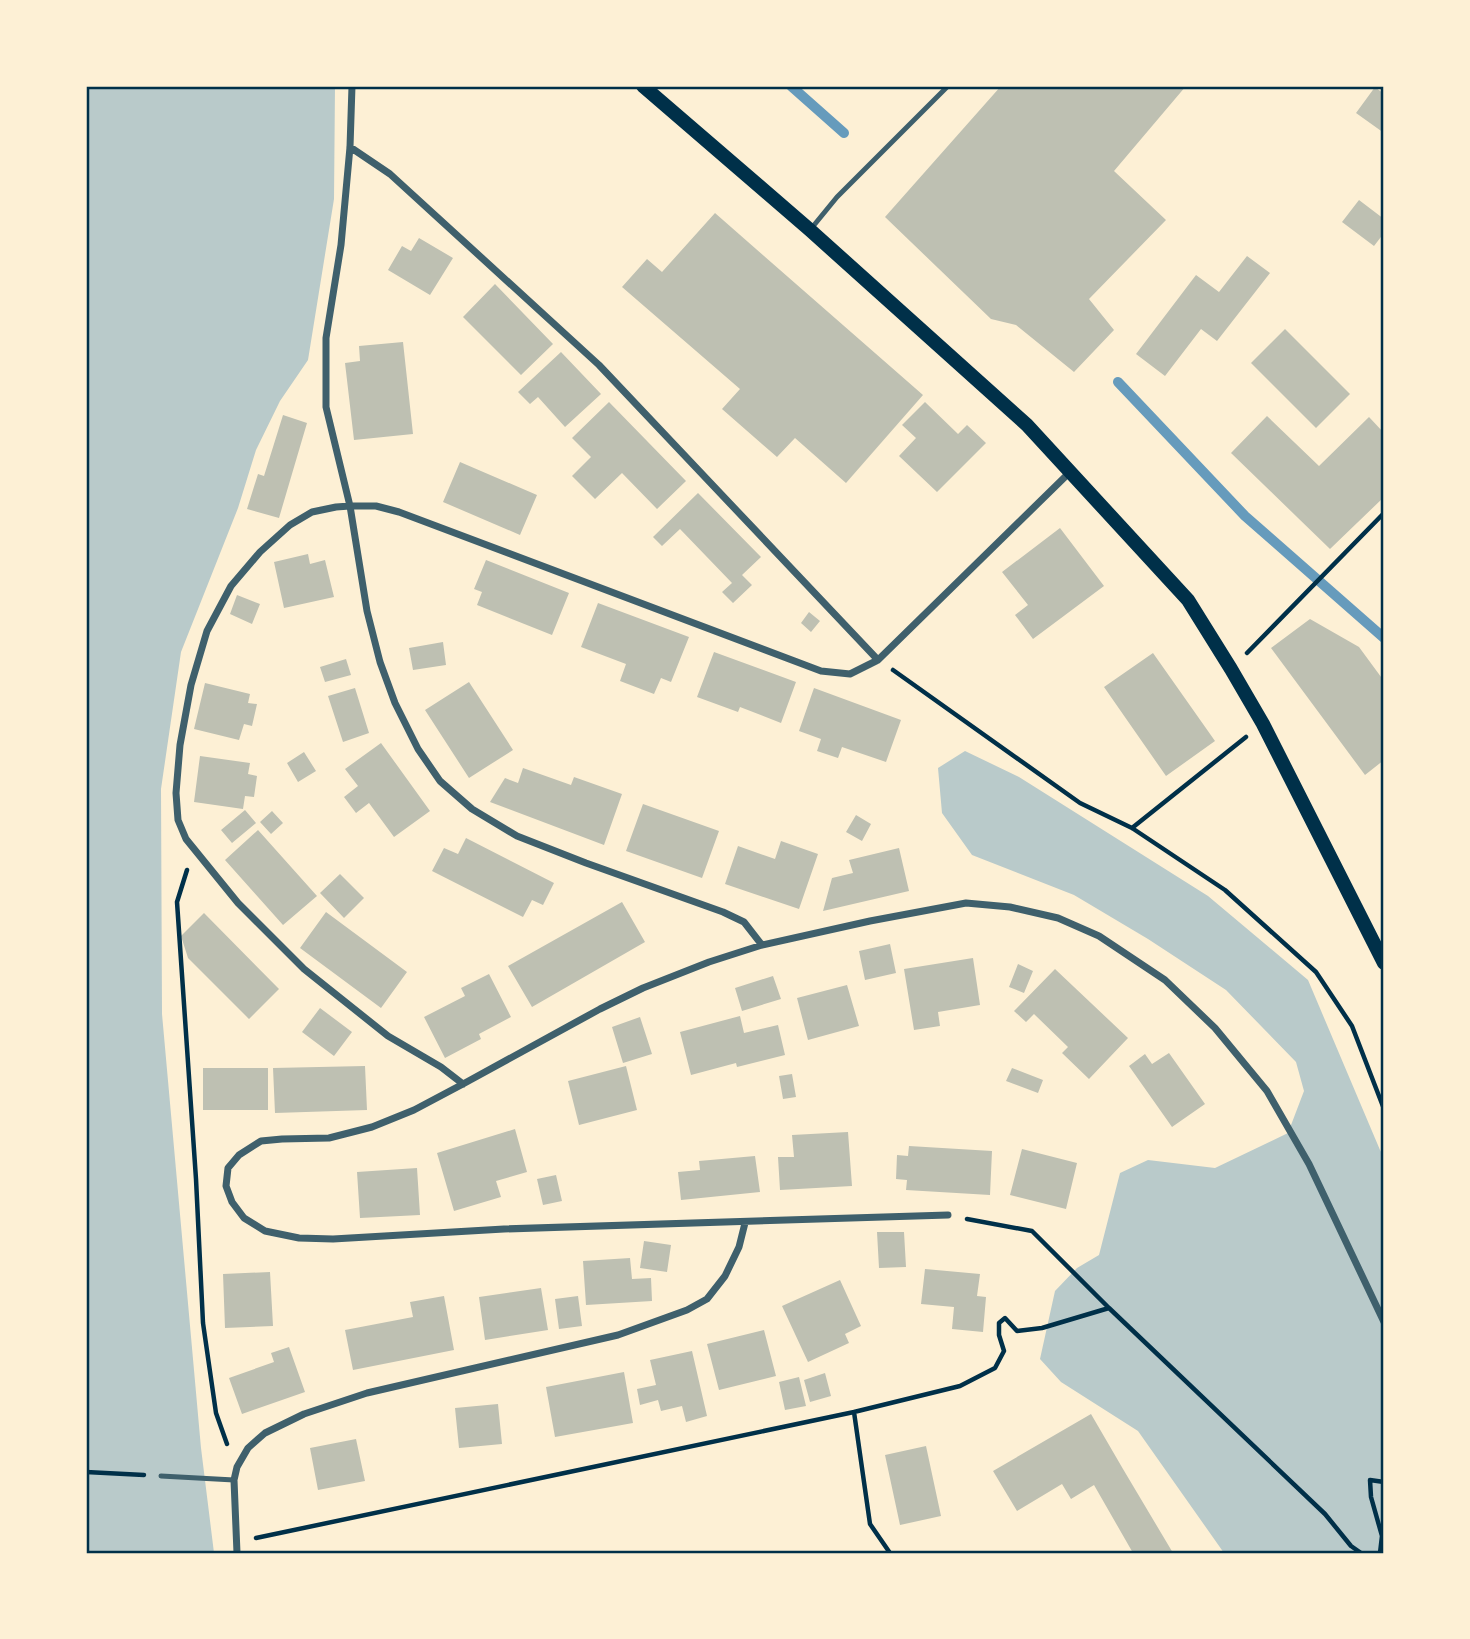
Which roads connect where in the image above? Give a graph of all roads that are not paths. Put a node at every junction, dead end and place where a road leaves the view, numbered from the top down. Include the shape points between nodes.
1 (352, 86) edge
2 (643, 86) edge
3 (948, 86) edge
4 (350, 147) junction
5 (810, 230) junction
6 (1070, 472) junction
7 (350, 506) junction
8 (878, 660) junction
9 (762, 945) junction
10 (1384, 963) edge
11 (463, 1084) junction
12 (948, 1215) road end
13 (745, 1223) junction
14 (1384, 1322) edge
15 (160, 1476) road end
16 (234, 1480) junction
17 (237, 1553) edge

1 - 4 street
2 - 5 main road
3 - 5 lane
4 - 7 street via 327,338 326,407
4 - 8 street via 390,174 599,365
5 - 6 main road via 1027,425
6 - 8 street
6 - 10 main road via 1188,600 1263,724
7 - 8 street via 399,512 821,671 850,674
7 - 9 street via 380,662 418,749 440,781 472,809 517,836 723,912 744,922
7 - 11 street via 312,512 290,525 231,586 207,631 191,685 180,745 178,820 186,839 238,903 304,969 388,1036
9 - 11 street via 643,988
9 - 14 street via 965,903 1058,918 1099,936 1164,980 1215,1028 1267,1091 1309,1164
11 - 13 street via 372,1127 329,1138 261,1141 228,1168 226,1186 232,1202 244,1218 265,1231 333,1240 504,1229
12 - 13 street
13 - 16 street via 725,1276 707,1299 687,1310 618,1335 380,1390 304,1415 265,1433 248,1448
15 - 16 lane
16 - 17 street

